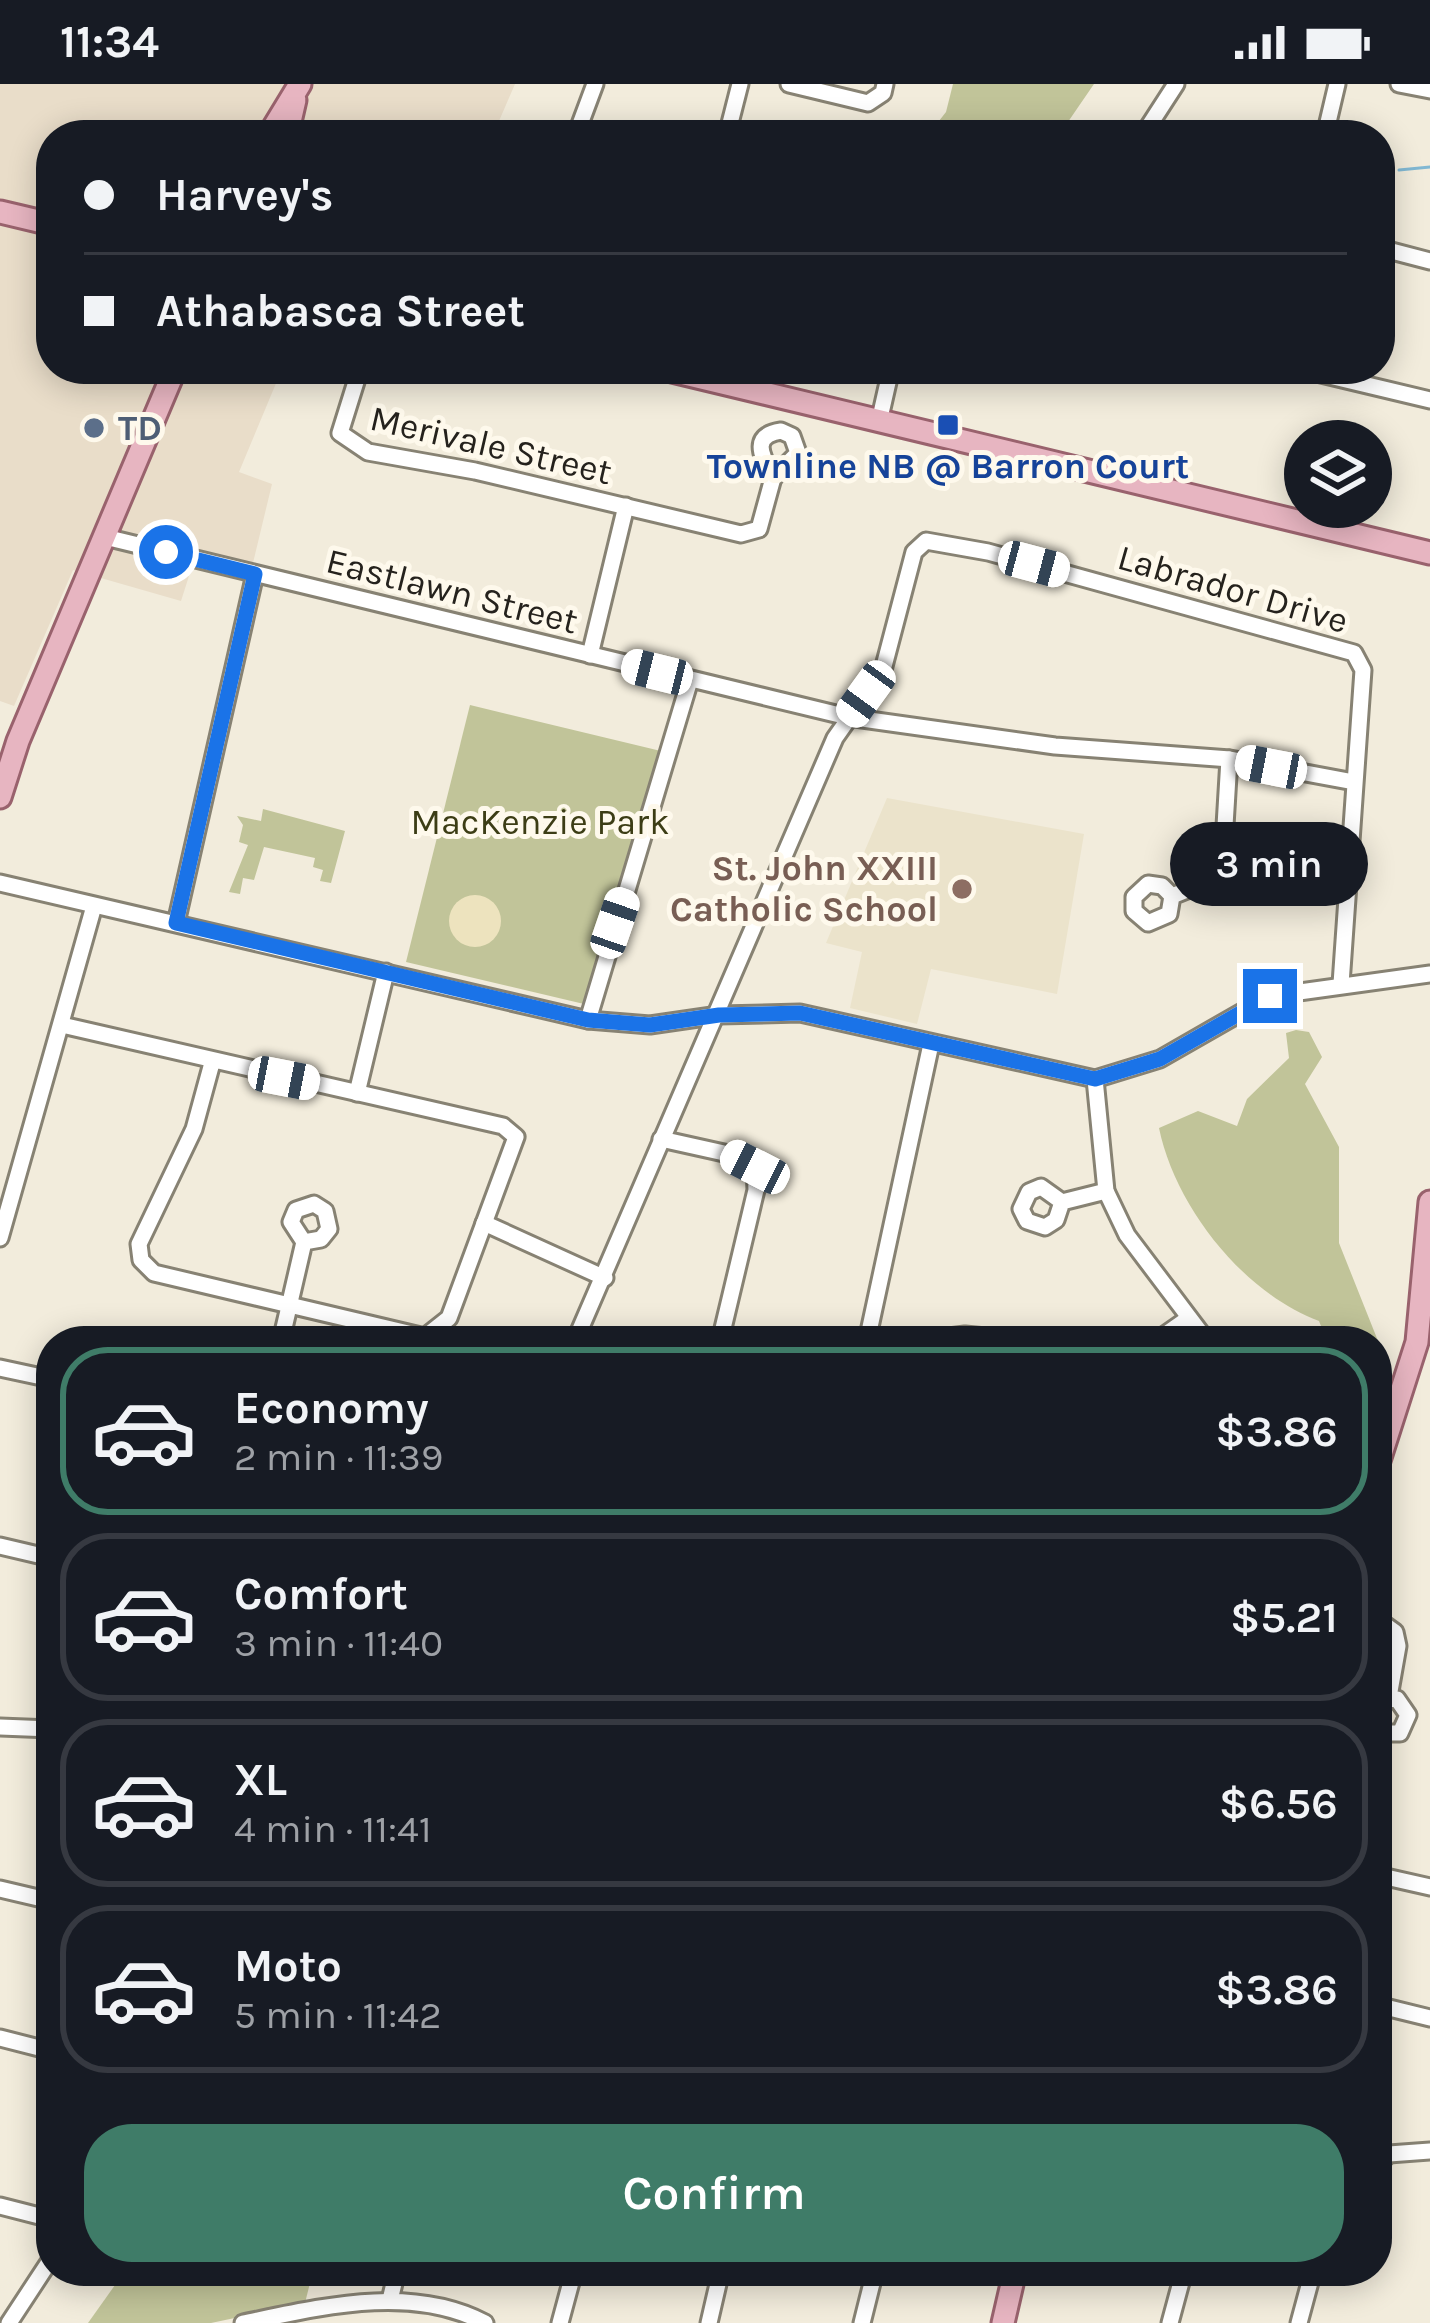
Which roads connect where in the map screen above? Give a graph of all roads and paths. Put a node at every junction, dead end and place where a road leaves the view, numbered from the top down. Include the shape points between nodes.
1 (596, 84) edge
2 (740, 84) edge
3 (789, 84) edge
4 (885, 84) edge
5 (1176, 84) edge
6 (1337, 84) edge
7 (1399, 84) edge
8 (298, 89) edge
9 (1430, 90) edge
10 (278, 120) edge
11 (291, 120) edge
12 (582, 120) edge
13 (731, 120) edge
14 (1153, 120) edge
15 (1329, 120) edge
16 (0, 212) edge
17 (36, 220) edge
18 (1395, 252) edge
19 (1430, 260) edge
20 (169, 384) edge
21 (354, 384) edge
22 (725, 384) edge
23 (888, 384) edge
24 (1363, 384) edge
25 (1430, 400) edge
26 (879, 422) junction
27 (773, 478) dead end
28 (626, 506) junction
29 (104, 537) junction
30 (1430, 553) edge
31 (255, 574) junction
32 (590, 655) junction
33 (690, 680) junction
34 (848, 717) junction
35 (18, 741) junction
36 (1229, 759) junction
37 (0, 764) edge
38 (1354, 782) junction
39 (0, 796) edge
40 (0, 883) edge
41 (1172, 896) dead end
42 (94, 906) junction
43 (176, 923) junction
44 (386, 972) junction
45 (1430, 974) edge
46 (1341, 984) junction
47 (719, 1015) junction
48 (588, 1020) junction
49 (62, 1025) junction
50 (931, 1044) junction
51 (212, 1063) junction
52 (1095, 1079) junction
53 (357, 1093) junction
54 (661, 1139) junction
55 (8, 1185) edge
56 (1106, 1191) junction
57 (1062, 1202) dead end
58 (1430, 1202) edge
59 (484, 1223) junction
60 (0, 1238) edge
61 (304, 1242) dead end
62 (605, 1278) junction
63 (289, 1309) junction
64 (1186, 1319) junction
65 (284, 1326) edge
66 (372, 1326) edge
67 (439, 1326) edge
68 (582, 1326) edge
69 (724, 1326) edge
70 (869, 1326) edge
71 (1176, 1326) edge
72 (1193, 1326) edge
73 (0, 1368) edge
74 (36, 1376) edge
75 (1392, 1420) edge
76 (0, 1546) edge
77 (36, 1554) edge
78 (1392, 1630) edge
79 (1392, 1667) edge
80 (1392, 1701) edge
81 (0, 1727) edge
82 (36, 1728) edge
83 (1392, 1736) edge
84 (1392, 1878) edge
85 (1430, 1887) edge
86 (0, 1889) edge
87 (36, 1897) edge
88 (1392, 2009) edge
89 (1430, 2018) edge
90 (0, 2038) edge
91 (36, 2047) edge
92 (1430, 2151) edge
93 (1392, 2154) edge
94 (0, 2206) edge
95 (36, 2215) edge
96 (36, 2282) edge
97 (393, 2286) edge
98 (570, 2286) edge
99 (718, 2286) edge
100 (871, 2286) edge
101 (1012, 2286) edge
102 (1180, 2286) edge
103 (1309, 2286) edge
104 (390, 2300) junction
105 (9, 2323) edge
106 (243, 2323) edge
107 (485, 2323) edge
108 (560, 2323) edge
109 (709, 2323) edge
110 (862, 2323) edge
111 (1003, 2323) edge
112 (1170, 2323) edge
113 (1299, 2323) edge

1 - 12 street
2 - 13 street
3 - 4 street via 868,103
5 - 14 street
6 - 15 street
7 - 9 street
8 - 10 main road
8 - 11 main road
16 - 17 main road
18 - 19 street
20 - 29 main road
21 - 28 street, Merivale Street via 339,424 344,440 368,452
22 - 26 main road
23 - 26 street
24 - 25 street
26 - 30 main road
27 - 28 street, Merivale Street via 764,519 751,534
28 - 32 street
29 - 31 street, Eastlawn Street
29 - 35 main road
31 - 32 street, Eastlawn Street
31 - 43 street
32 - 33 street, Eastlawn Street
33 - 34 street, Eastlawn Street
33 - 48 street
34 - 36 street, Eastlawn Street via 1055,746
34 - 38 street, Labrador Drive via 883,670 914,552 926,541 1354,653 1363,670
34 - 47 street, Labrador Drive
35 - 37 main road
35 - 39 main road
36 - 38 street, Eastlawn Street
36 - 41 street via 1222,876
38 - 46 street, Labrador Drive
40 - 42 street
42 - 43 street
42 - 49 street
43 - 44 street
44 - 48 street
44 - 53 street
45 - 46 street
46 - 52 street via 1270,996 1160,1059
47 - 48 street via 650,1025
47 - 50 street via 800,1013
47 - 54 street, Labrador Drive
49 - 51 street
49 - 55 street
50 - 52 street
50 - 70 street
51 - 53 street
51 - 63 street via 194,1129 140,1244 141,1261 154,1274
52 - 56 street
53 - 59 street via 502,1126 517,1137
54 - 62 street, Labrador Drive
54 - 69 street via 755,1167
55 - 60 street
56 - 57 street
56 - 64 street
58 - 75 main road via 1417,1342
59 - 62 street
59 - 67 street via 449,1318
61 - 63 street
62 - 68 street, Labrador Drive
63 - 65 street
63 - 66 street
64 - 71 street
64 - 72 street
73 - 74 street
76 - 77 street
78 - 79 street
80 - 83 street via 1403,1703 1408,1722
81 - 82 street
84 - 85 street
86 - 87 street
88 - 89 street
90 - 91 street
92 - 93 street
94 - 95 street
96 - 105 street
97 - 104 street
98 - 108 street
99 - 109 street
100 - 110 street
101 - 111 main road
102 - 112 street
103 - 113 street
104 - 106 street
104 - 107 street via 428,2303

